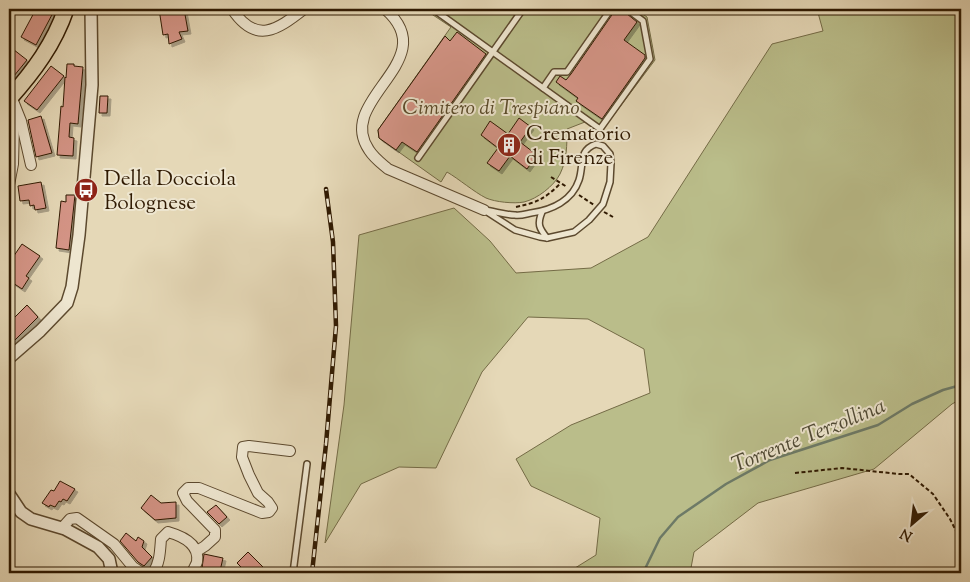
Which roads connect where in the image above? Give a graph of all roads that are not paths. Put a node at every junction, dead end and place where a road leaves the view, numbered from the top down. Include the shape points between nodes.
1 (66, 9) edge
2 (90, 9) edge
3 (232, 9) edge
4 (304, 9) edge
5 (385, 9) edge
6 (433, 9) edge
7 (523, 9) edge
8 (612, 9) edge
9 (627, 9) edge
10 (493, 52) junction
11 (543, 88) junction
12 (10, 97) edge
13 (9, 114) edge
14 (418, 158) dead end
15 (31, 165) dead end
16 (9, 185) edge
17 (484, 210) junction
18 (542, 212) junction
19 (547, 238) junction
20 (9, 358) edge
21 (290, 451) dead end
22 (307, 464) dead end
23 (9, 494) edge
24 (62, 528) junction
25 (196, 551) junction
26 (112, 573) edge
27 (142, 573) edge
28 (153, 573) edge
29 (192, 573) edge
30 (293, 573) edge

1 - 12 main road via 43,57
2 - 20 street via 92,85 72,287 67,303
3 - 4 street via 257,31 287,22
5 - 17 street via 399,25 404,39 402,54 394,70 366,112 362,128 368,150 388,169
6 - 10 lane
7 - 10 lane
8 - 11 lane via 567,72 554,72
9 - 11 lane via 642,20 650,59 600,129
10 - 11 lane
10 - 14 lane
12 - 15 street via 21,122
13 - 16 street via 14,125
17 - 18 lane via 516,216
17 - 19 lane via 515,230
18 - 19 lane via 540,229
18 - 19 lane via 560,205 573,191 579,181 584,152 589,146 603,146 610,154 611,163 610,182 603,204 574,232
21 - 25 street via 243,447 242,457 248,475 272,508 269,512 262,513 198,488 188,488 183,493 215,530 215,537
22 - 30 lane
23 - 24 street via 21,512
24 - 26 street via 98,547 109,559
24 - 27 street via 77,518 114,544 133,568
25 - 28 street via 190,543 168,532 161,539 160,558
25 - 29 street via 197,562

